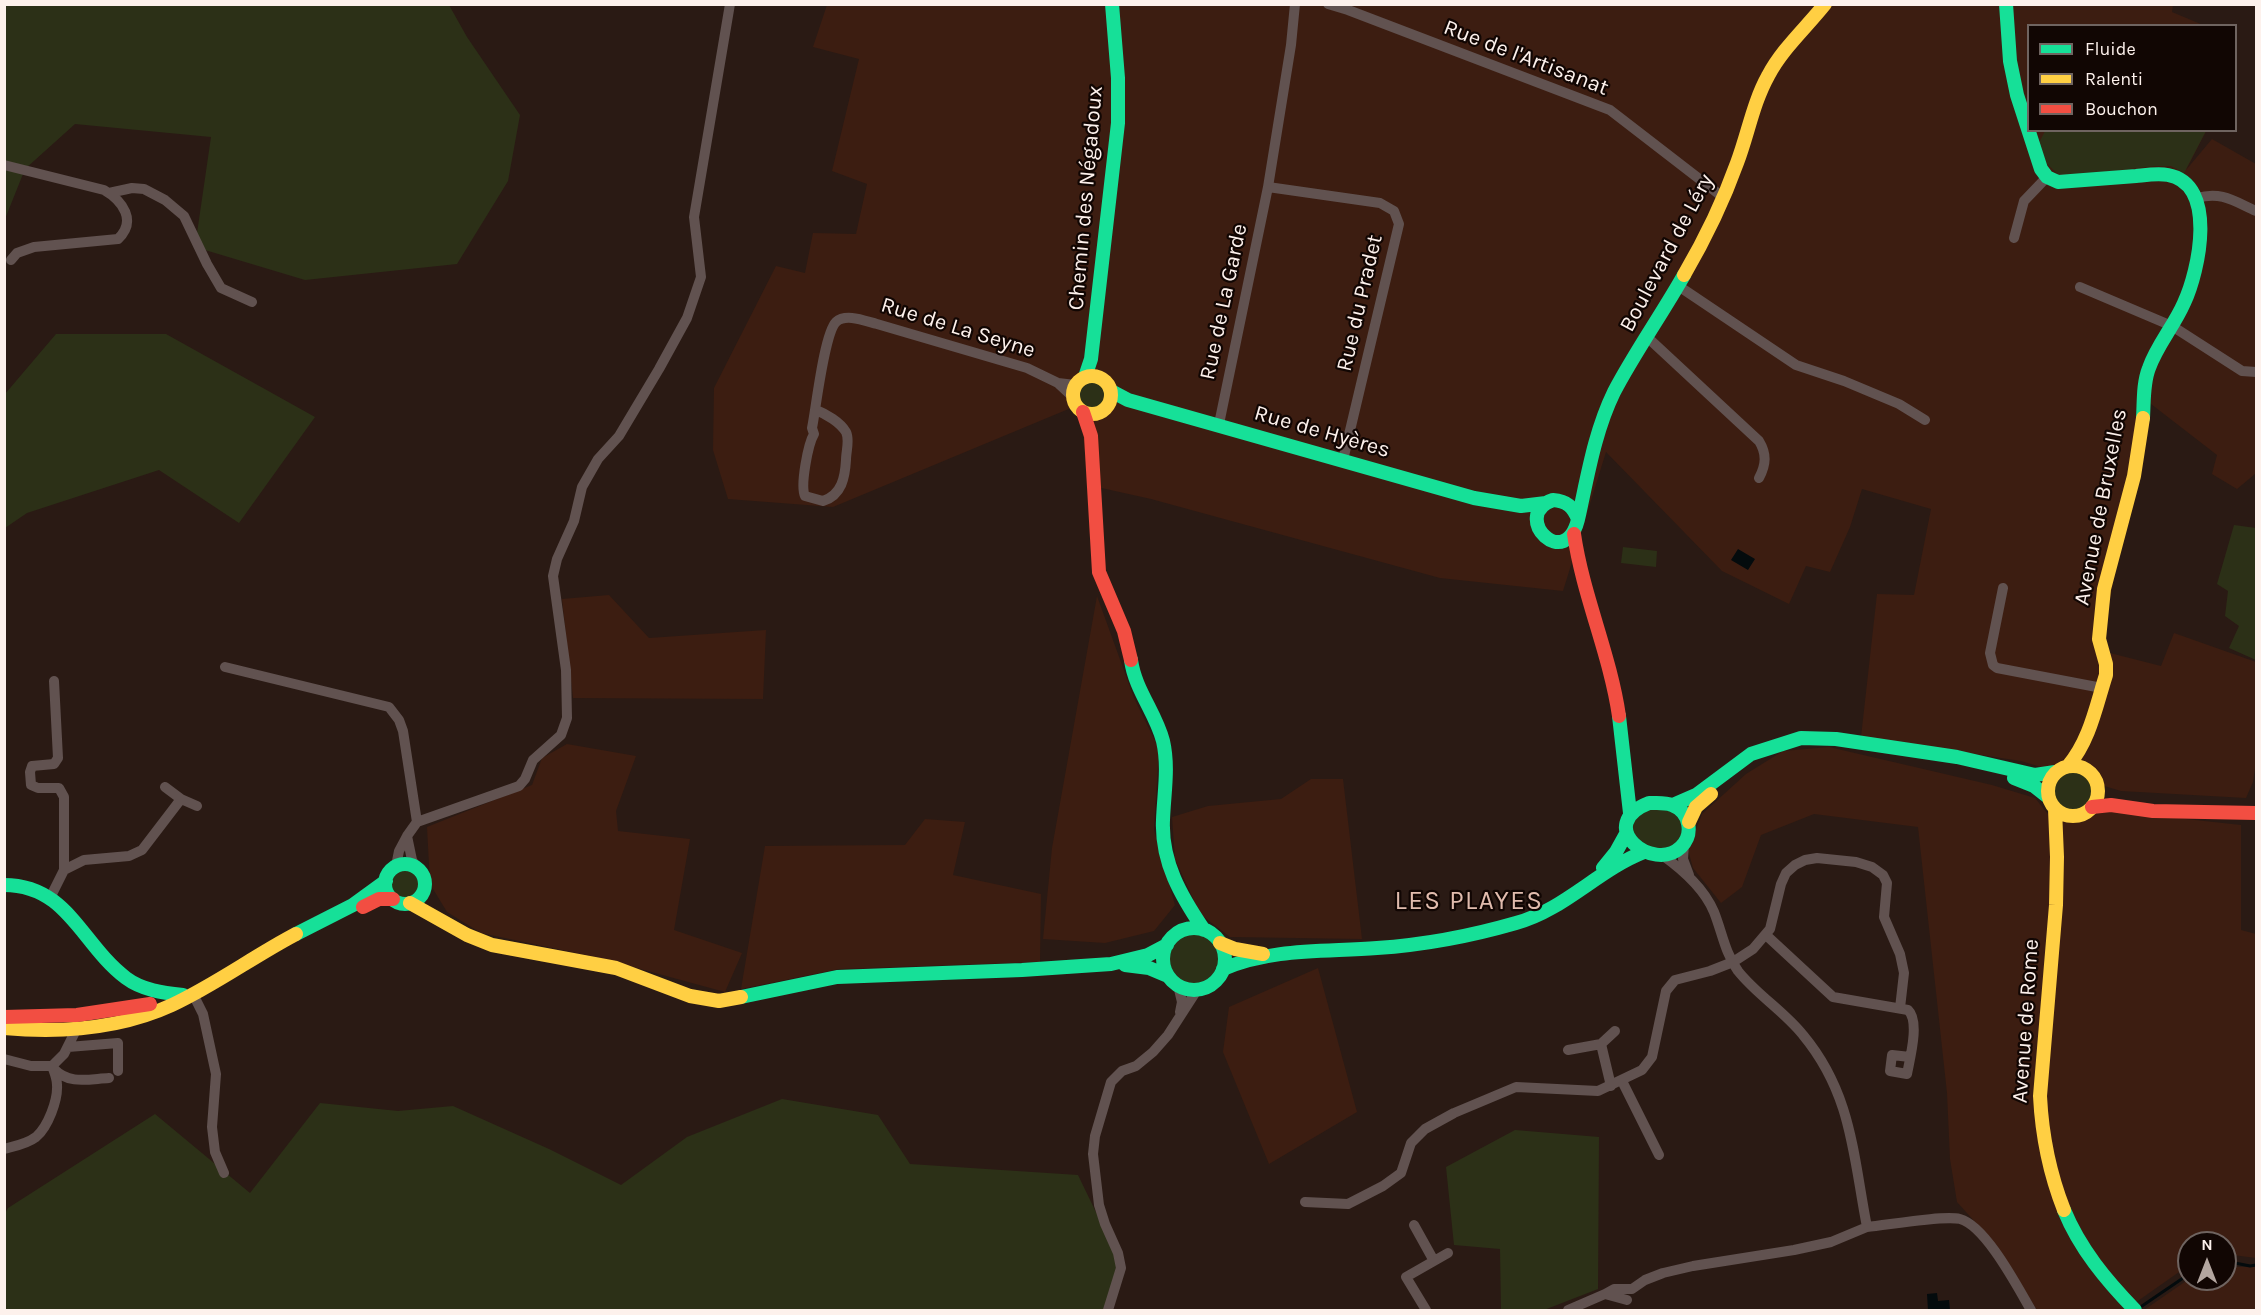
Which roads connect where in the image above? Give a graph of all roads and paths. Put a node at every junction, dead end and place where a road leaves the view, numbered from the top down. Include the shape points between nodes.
1 (730, 4) edge
2 (1112, 4) edge
3 (1295, 4) edge
4 (1328, 4) edge
5 (1825, 4) edge
6 (2006, 4) edge
7 (2027, 128) edge
8 (2028, 132) edge
9 (4, 165) edge
10 (2047, 177) junction
11 (1268, 187) junction
12 (109, 193) junction
13 (1724, 198) junction
14 (2196, 198) junction
15 (2256, 211) edge
16 (2014, 238) dead end
17 (11, 260) dead end
18 (1677, 285) junction
19 (2080, 287) dead end
20 (252, 302) dead end
21 (2172, 326) junction
22 (1647, 336) junction
23 (2256, 372) edge
24 (1083, 384) junction
25 (1110, 397) junction
26 (816, 410) junction
27 (1083, 412) junction
28 (1099, 413) junction
29 (1925, 420) dead end
30 (1219, 424) junction
31 (1091, 436) junction
32 (1343, 460) junction
33 (1589, 465) junction
34 (1759, 478) dead end
35 (1552, 501) junction
36 (1505, 505) junction
37 (1578, 519) junction
38 (1538, 529) junction
39 (1574, 534) junction
40 (1554, 542) junction
41 (1583, 580) junction
42 (2003, 588) dead end
43 (225, 667) dead end
44 (54, 681) dead end
45 (2102, 688) junction
46 (2085, 741) junction
47 (1899, 751) junction
48 (2061, 769) junction
49 (2093, 778) junction
50 (1628, 783) junction
51 (165, 787) dead end
52 (181, 799) junction
53 (1649, 803) junction
54 (2051, 803) junction
55 (1673, 805) junction
56 (197, 806) dead end
57 (2092, 807) junction
58 (2171, 810) junction
59 (1630, 813) junction
60 (2256, 813) edge
61 (2075, 816) junction
62 (417, 822) junction
63 (1689, 822) junction
64 (1626, 834) junction
65 (407, 836) junction
66 (1684, 844) junction
67 (2058, 850) junction
68 (1644, 852) junction
69 (1662, 855) junction
70 (396, 866) junction
71 (416, 867) junction
72 (64, 870) junction
73 (1594, 878) junction
74 (1690, 878) junction
75 (386, 881) junction
76 (4, 885) edge
77 (424, 890) junction
78 (50, 898) junction
79 (393, 899) junction
80 (1184, 902) junction
81 (411, 903) junction
82 (1203, 930) junction
83 (1181, 931) junction
84 (1766, 934) junction
85 (467, 935) junction
86 (1220, 943) junction
87 (1167, 945) junction
88 (1272, 955) junction
89 (251, 962) junction
90 (1733, 962) junction
91 (1111, 963) junction
92 (1223, 969) junction
93 (1173, 981) junction
94 (1197, 990) junction
95 (192, 993) junction
96 (1900, 1008) junction
97 (1180, 1014) junction
98 (4, 1017) edge
99 (4, 1028) edge
100 (74, 1029) junction
101 (1615, 1031) dead end
102 (1601, 1044) junction
103 (68, 1047) junction
104 (1568, 1050) dead end
105 (1910, 1057) dead end
106 (4, 1059) edge
107 (52, 1066) junction
108 (1622, 1081) junction
109 (1611, 1086) junction
110 (4, 1149) edge
111 (1659, 1155) dead end
112 (224, 1173) dead end
113 (1305, 1203) dead end
114 (1414, 1226) dead end
115 (1867, 1227) junction
116 (1448, 1254) dead end
117 (1434, 1261) junction
118 (1632, 1289) junction
119 (1605, 1294) junction
120 (1625, 1306) edge
121 (1108, 1311) edge
122 (1426, 1311) edge
123 (1568, 1311) edge
124 (2031, 1311) edge
125 (2135, 1311) edge

1 - 62 street via 694,217 701,277 687,318 659,369 619,436 598,459 582,487 553,576 566,670 567,718 561,735 533,760 519,786
2 - 24 street, Chemin des Négadoux via 1118,123 1091,359
3 - 11 street, Rue de La Garde
4 - 13 street, Rue de l'Artisanat via 1610,110
5 - 13 street, Boulevard de Léry via 1778,57 1768,75
6 - 7 street via 2010,61
8 - 10 street
9 - 12 street
10 - 14 street via 2075,182 2165,174 2185,181
10 - 16 street via 2024,201
11 - 30 street, Rue de La Garde
11 - 32 street, Rue du Pradet via 1380,203 1394,211 1399,224
12 - 17 street via 126,209 123,234 118,239 34,247 17,253
12 - 20 street via 144,189 165,200 184,216 221,288
13 - 18 street, Boulevard de Léry
14 - 15 street via 2222,196
14 - 21 street, Avenue de Bruxelles via 2200,229 2194,277
18 - 22 street, Boulevard de Léry
18 - 29 street via 1796,365 1899,404
19 - 21 street
21 - 23 street via 2242,371
21 - 45 street, Avenue de Bruxelles via 2146,373 2142,439 2101,608 2099,639 2106,664
22 - 33 street, Boulevard de Léry via 1614,392
22 - 34 street via 1759,441 1765,459
24 - 25 street via 1106,382
24 - 26 street, Rue de La Seyne via 1058,383 1027,368 845,318 831,330
24 - 27 street via 1074,403
25 - 28 street
25 - 30 street, Rue de Hyères
26 - 26 street via 802,489 805,496 824,501 841,487 846,432
27 - 28 street
27 - 31 street
28 - 31 street
30 - 32 street, Rue de Hyères
31 - 80 street via 1099,572 1126,636 1136,681 1162,737 1166,755 1164,851
32 - 36 street, Rue de Hyères
33 - 35 street, Boulevard de Léry via 1576,488
33 - 37 street, Boulevard de Léry
35 - 36 street, Rue de Hyères
35 - 37 street via 1570,504
35 - 38 street via 1537,514
36 - 38 street, Rue de Hyères
37 - 39 street
38 - 40 street
39 - 40 street via 1565,541
39 - 41 street
40 - 41 street
41 - 50 street via 1614,684
42 - 45 street via 1990,653 1993,665
43 - 62 street via 389,706 403,731
44 - 72 street via 58,758 54,764 32,766 30,772 31,785 60,788 64,797
45 - 46 street, Avenue de Bruxelles
46 - 48 street via 2079,753
46 - 49 street
47 - 48 street via 1957,757 2035,775
47 - 54 street via 2017,779 2034,786
47 - 55 street via 1816,738 1784,742 1751,754 1695,795
47 - 63 street via 1799,745 1771,752 1722,784 1696,807
48 - 49 street via 2083,768
48 - 54 street via 2047,788
49 - 57 street via 2098,792
49 - 58 street via 2119,798
50 - 53 street
50 - 59 street
51 - 52 street
52 - 56 street
52 - 72 street via 142,850 129,856 84,860
53 - 55 street
53 - 59 street
54 - 61 street via 2061,813
54 - 67 street, Avenue de Rome
55 - 63 street
57 - 58 street
57 - 61 street
58 - 60 street
59 - 64 street
61 - 67 street, Avenue de Rome via 2064,827
62 - 65 street
63 - 66 street
64 - 68 street
64 - 73 street
65 - 70 street
65 - 71 street
66 - 69 street via 1671,854
66 - 74 street via 1683,859
67 - 125 street, Avenue de Rome via 2040,1096 2046,1156 2054,1190 2072,1230 2107,1281
68 - 69 street
68 - 73 street
69 - 74 street
70 - 71 street
70 - 75 street
71 - 77 street via 424,876
72 - 78 street
73 - 88 street via 1542,913 1521,922 1383,948
74 - 90 street via 1713,909
75 - 79 street
75 - 89 street via 354,904
76 - 78 street via 30,886
77 - 81 street
77 - 85 street via 434,908
78 - 95 street via 111,965 139,985 163,992
79 - 81 street
79 - 89 street via 369,903 276,954
80 - 82 street
80 - 83 street
81 - 85 street
82 - 83 street
82 - 86 street
83 - 87 street
84 - 90 street via 1753,949
84 - 96 street via 1833,997
84 - 96 street via 1781,884 1795,865 1816,858 1872,867 1887,883 1884,916 1904,973
85 - 91 street via 508,949 616,968 690,996 719,1001 837,977
86 - 88 street
86 - 92 street
87 - 91 street via 1148,955
87 - 93 street via 1163,957
88 - 92 street
89 - 95 street
90 - 108 street via 1675,980 1665,991 1652,1057 1642,1070
90 - 115 street via 1802,1033 1827,1068 1847,1121
91 - 93 street via 1149,968
92 - 94 street via 1214,982
93 - 94 street
93 - 97 street via 1182,1002
94 - 97 street
95 - 98 street via 72,1017
95 - 100 street via 149,1014
95 - 112 street via 203,1014 216,1074 212,1127 215,1152
96 - 105 street via 1908,1010 1915,1021
97 - 121 street via 1154,1052 1111,1082 1095,1136 1093,1154 1099,1205 1121,1268
99 - 100 street
100 - 103 street
101 - 102 street
102 - 104 street
102 - 109 street
103 - 107 street
103 - 107 street via 118,1042 113,1074 75,1081 62,1077
106 - 107 street via 42,1068
107 - 110 street via 57,1094 45,1126 24,1144
108 - 109 street
108 - 111 street
109 - 113 street via 1590,1093 1516,1087 1425,1129 1411,1143 1401,1173 1383,1186 1348,1204
114 - 117 street
115 - 118 street via 1831,1242 1663,1273
115 - 124 street via 1961,1219 1983,1235
116 - 117 street
117 - 122 street via 1406,1277
118 - 119 street via 1614,1289
118 - 120 street
119 - 120 street
119 - 123 street

